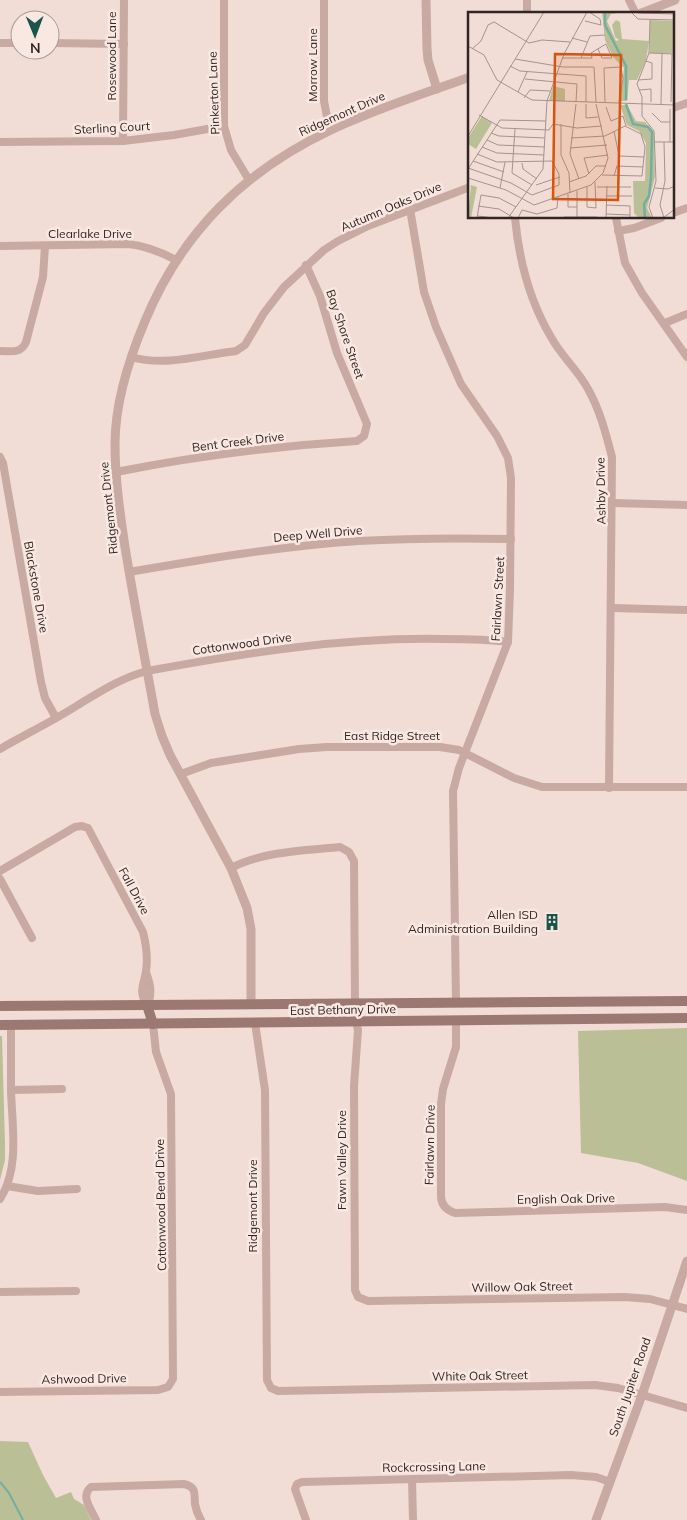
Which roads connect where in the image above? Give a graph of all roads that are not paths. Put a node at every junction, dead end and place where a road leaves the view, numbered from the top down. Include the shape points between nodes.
1 (124, 0) edge
2 (224, 0) edge
3 (324, 0) edge
4 (426, 0) edge
5 (629, 0) edge
6 (675, 0) edge
7 (636, 12) edge
8 (642, 12) edge
9 (60, 43) edge
10 (124, 44) junction
11 (468, 78) edge
12 (437, 89) junction
13 (687, 103) edge
14 (674, 108) edge
15 (224, 126) junction
16 (332, 129) junction
17 (123, 141) junction
18 (0, 142) edge
19 (248, 180) junction
20 (468, 187) edge
21 (687, 208) edge
22 (410, 209) junction
23 (674, 213) edge
24 (514, 219) edge
25 (616, 219) edge
26 (658, 219) edge
27 (618, 231) junction
28 (0, 246) edge
29 (45, 246) junction
30 (176, 260) junction
31 (306, 265) junction
32 (687, 314) edge
33 (665, 324) junction
34 (0, 351) edge
35 (131, 357) junction
36 (687, 357) edge
37 (362, 438) joint
38 (0, 457) edge
39 (116, 472) junction
40 (613, 503) junction
41 (687, 505) edge
42 (511, 539) junction
43 (129, 572) junction
44 (612, 608) junction
45 (687, 610) edge
46 (508, 642) junction
47 (147, 671) junction
48 (56, 718) junction
49 (0, 749) edge
50 (466, 753) junction
51 (181, 774) junction
52 (687, 787) edge
53 (609, 788) junction
54 (231, 868) junction
55 (0, 871) edge
56 (0, 878) edge
57 (32, 938) dead end
58 (607, 1001) junction
59 (687, 1001) edge
60 (456, 1002) junction
61 (355, 1003) junction
62 (251, 1004) junction
63 (147, 1005) junction
64 (0, 1006) edge
65 (687, 1018) edge
66 (607, 1020) junction
67 (456, 1021) junction
68 (356, 1022) junction
69 (255, 1023) junction
70 (153, 1024) junction
71 (5, 1025) edge
72 (62, 1089) dead end
73 (11, 1090) junction
74 (7, 1186) junction
75 (77, 1189) dead end
76 (0, 1199) edge
77 (446, 1209) joint
78 (687, 1210) edge
79 (687, 1262) edge
80 (76, 1291) dead end
81 (0, 1292) edge
82 (358, 1297) joint
83 (671, 1305) junction
84 (687, 1310) edge
85 (168, 1387) joint
86 (271, 1388) joint
87 (0, 1392) edge
88 (642, 1395) junction
89 (687, 1408) edge
90 (412, 1479) junction
91 (610, 1482) junction
92 (96, 1520) edge
93 (201, 1520) edge
94 (306, 1520) edge
95 (413, 1520) edge
96 (596, 1520) edge

1 - 10 street, Rosewood Lane
2 - 15 street, Pinkerton Lane
3 - 16 street, Morrow Lane via 324,101
4 - 12 street via 428,60
5 - 7 street
6 - 8 street
9 - 10 street
10 - 17 street, Rosewood Lane
11 - 12 street, Ridgemont Drive
12 - 16 street, Ridgemont Drive
13 - 14 street
15 - 17 street, Sterling Court
15 - 19 street, Pinkerton Lane via 231,150
16 - 19 street, Ridgemont Drive
17 - 18 street, Sterling Court
19 - 30 street, Ridgemont Drive via 208,219
20 - 22 street, Autumn Oaks Drive
21 - 23 street
22 - 31 street, Autumn Oaks Drive via 354,233
22 - 42 street, Fairlawn Street via 424,292 436,327 461,384 497,436 508,458
24 - 40 street, Ashby Drive via 519,253 536,308 550,336 588,388 600,414 612,457
25 - 27 street
26 - 27 street
27 - 33 street via 625,263
28 - 29 street, Clearlake Drive
29 - 30 street, Clearlake Drive via 128,244 142,246
29 - 34 street via 43,277 26,342 18,351
30 - 35 street, Ridgemont Drive via 154,299
31 - 35 street, Autumn Oaks Drive via 284,287 241,348 160,361
31 - 37 street, Bay Shore Street via 320,296 337,353 367,424
32 - 33 street
33 - 36 street
35 - 39 street, Ridgemont Drive via 119,406
37 - 39 street, Bent Creek Drive via 225,454
38 - 48 street, Blackstone Drive via 41,682
39 - 43 street, Ridgemont Drive
40 - 41 street
40 - 44 street, Ashby Drive
42 - 43 street, Deep Well Drive via 358,541
42 - 46 street, Fairlawn Street
43 - 47 street, Ridgemont Drive
44 - 45 street
44 - 53 street, Ashby Drive
46 - 47 street, Cottonwood Drive via 427,638 340,643 249,653
46 - 50 street, Fairlawn Street
47 - 48 street, Cottonwood Drive via 113,683
47 - 51 street, Ridgemont Drive via 162,736
48 - 49 street, Cottonwood Drive
50 - 51 street, East Ridge Street via 440,747 311,748 211,763
50 - 53 street, East Ridge Street via 529,784 557,788
50 - 60 street, Fairlawn Street via 453,791
51 - 54 street, Ridgemont Drive
52 - 53 street, East Ridge Street
54 - 61 street via 269,856 340,847 349,852 354,860
54 - 62 street, Ridgemont Drive via 250,921
55 - 63 street, Fall Drive via 75,827 85,827 90,831 143,932 146,972 142,983
56 - 57 street
58 - 59 main road, East Bethany Drive
58 - 60 main road, East Bethany Drive
58 - 66 main road
60 - 61 main road, East Bethany Drive
60 - 67 main road
61 - 62 main road, East Bethany Drive
61 - 68 main road
62 - 63 main road, East Bethany Drive
62 - 69 main road
63 - 64 main road, East Bethany Drive
63 - 70 main road
65 - 66 main road, East Bethany Drive
66 - 67 main road, East Bethany Drive
67 - 68 main road, East Bethany Drive
67 - 77 street, Fairlawn Drive via 456,1047 441,1104 441,1201
68 - 69 main road, East Bethany Drive
68 - 82 street, Fawn Valley Drive via 353,1154 355,1290
69 - 70 main road, East Bethany Drive
69 - 86 street, Ridgemont Drive via 265,1090 267,1380
70 - 71 main road, East Bethany Drive
70 - 85 street, Cottonwood Bend Drive via 156,1052 171,1094 174,1374
71 - 73 street
72 - 73 street
73 - 74 street via 14,1148
74 - 75 street via 38,1191
74 - 76 street
77 - 78 street, English Oak Drive via 455,1213 665,1207
79 - 83 street, South Jupiter Road
80 - 81 street
82 - 83 street, Willow Oak Street via 368,1301 640,1297
83 - 84 street, Willow Oak Street
83 - 88 street, South Jupiter Road
85 - 87 street, Ashwood Drive via 158,1390
86 - 88 street, White Oak Street via 282,1391 595,1385
88 - 89 street, White Oak Street
88 - 91 street, South Jupiter Road
90 - 91 street, Rockcrossing Lane via 571,1475
90 - 94 street, Rockcrossing Lane via 302,1482 297,1484 295,1494
90 - 95 street
91 - 96 street, South Jupiter Road
92 - 93 street via 86,1500 87,1491 94,1486 184,1484 193,1488

